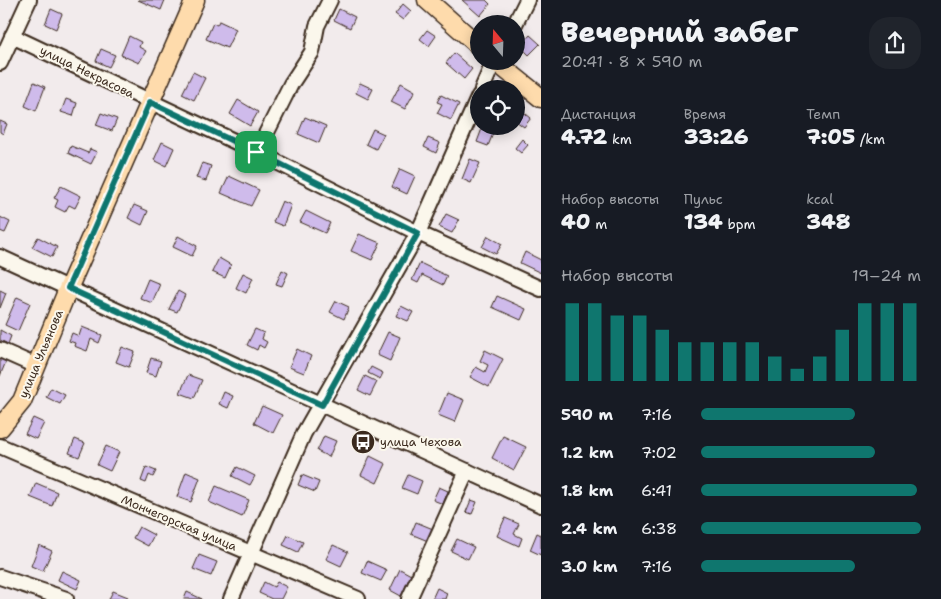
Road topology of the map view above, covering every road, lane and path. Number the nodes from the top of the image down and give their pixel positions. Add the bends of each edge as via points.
1 (28, 0) edge
2 (195, 0) edge
3 (330, 0) edge
4 (427, 0) edge
5 (527, 0) edge
6 (520, 15) edge
7 (12, 36) junction
8 (470, 38) edge
9 (0, 63) edge
10 (506, 70) edge
11 (541, 98) edge
12 (150, 102) junction
13 (470, 116) edge
14 (256, 152) junction
15 (418, 233) junction
16 (0, 257) edge
17 (68, 288) junction
18 (541, 288) edge
19 (0, 350) edge
20 (36, 366) junction
21 (322, 405) junction
22 (0, 428) edge
23 (0, 446) edge
24 (467, 471) junction
25 (541, 505) edge
26 (250, 554) junction
27 (0, 577) edge
28 (66, 599) edge
29 (231, 599) edge
30 (358, 599) edge
31 (409, 599) edge

1 - 7 street
2 - 12 main road, улица Ульянова
3 - 14 street via 317,26 312,52 291,84
4 - 8 main road
5 - 6 street
7 - 9 street
7 - 12 street, улица Некрасова
10 - 11 main road
12 - 14 street, улица Некрасова
12 - 17 main road, улица Ульянова
13 - 15 street
14 - 15 street, улица Некрасова
15 - 18 street, улица Некрасова
15 - 21 street
16 - 17 street
17 - 20 main road, улица Ульянова
17 - 21 street
19 - 20 street
20 - 22 main road, улица Ульянова via 22,401
21 - 24 street
21 - 26 street via 304,433
23 - 26 street, Мончегорская улица
24 - 25 street
24 - 31 street
26 - 29 street
26 - 30 street, Мончегорская улица
27 - 28 street

